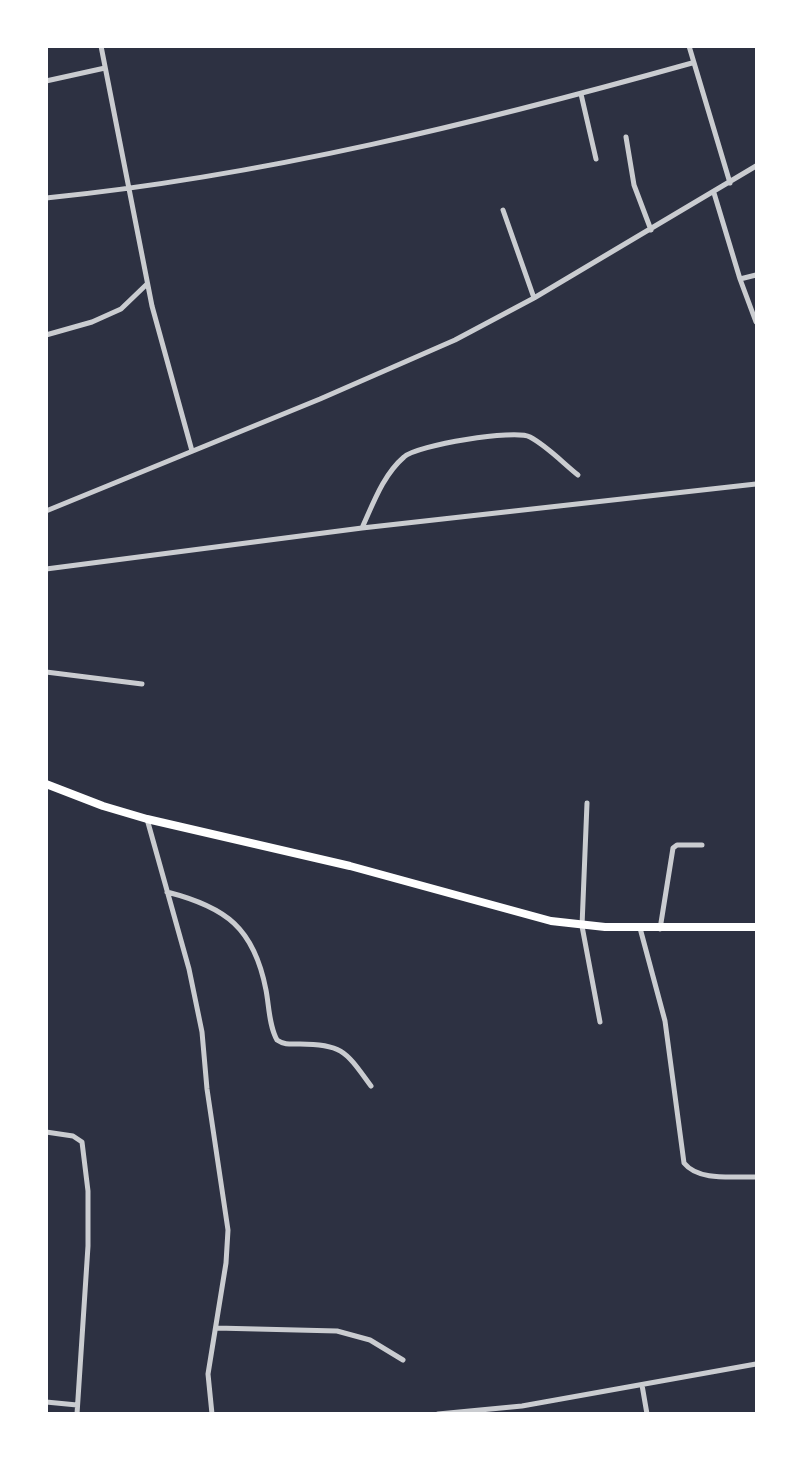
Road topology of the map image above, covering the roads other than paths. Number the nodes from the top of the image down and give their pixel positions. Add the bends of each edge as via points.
1 (101, 46) edge
2 (689, 46) edge
3 (692, 63) junction
4 (105, 68) junction
5 (46, 81) edge
6 (581, 94) junction
7 (626, 137) dead end
8 (596, 159) dead end
9 (756, 166) edge
10 (730, 183) junction
11 (127, 189) junction
12 (714, 193) junction
13 (46, 198) edge
14 (503, 210) dead end
15 (651, 230) junction
16 (756, 275) edge
17 (740, 279) junction
18 (147, 284) junction
19 (534, 298) junction
20 (756, 322) edge
21 (46, 335) edge
22 (192, 451) junction
23 (578, 475) dead end
24 (756, 484) edge
25 (46, 512) edge
26 (362, 528) junction
27 (46, 569) edge
28 (46, 672) edge
29 (142, 684) dead end
30 (46, 784) edge
31 (587, 803) dead end
32 (147, 819) junction
33 (702, 845) dead end
34 (167, 892) junction
35 (582, 926) junction
36 (756, 927) edge
37 (640, 928) junction
38 (660, 929) junction
39 (600, 1022) dead end
40 (371, 1086) dead end
41 (46, 1132) edge
42 (756, 1177) edge
43 (216, 1328) junction
44 (403, 1360) dead end
45 (756, 1364) edge
46 (642, 1385) junction
47 (46, 1402) edge
48 (77, 1405) junction
49 (511, 1411) edge
50 (77, 1413) edge
51 (212, 1413) edge
52 (438, 1413) edge
53 (646, 1413) edge

1 - 4 street
2 - 3 street
3 - 6 street
3 - 10 street
4 - 5 street
4 - 11 street
6 - 8 street
6 - 11 street via 282,162
7 - 15 street via 634,185
9 - 10 street
10 - 12 street
11 - 13 street
11 - 18 street
12 - 15 street
12 - 17 street
14 - 19 street
15 - 19 street
16 - 17 street
17 - 20 street
18 - 21 street via 121,309
18 - 22 street
19 - 22 street via 445,344
22 - 25 street
23 - 26 street via 529,436 497,436 421,449 406,455 395,466
24 - 26 street
26 - 27 street
28 - 29 street
30 - 32 main road
31 - 35 street
32 - 34 street
32 - 35 main road
33 - 38 street via 673,848
34 - 40 street via 219,912 242,930 251,943 265,986 277,1040 285,1044 333,1046 352,1059
34 - 43 street via 202,1032 228,1230
35 - 37 main road
35 - 39 street
36 - 38 main road
37 - 38 main road
37 - 42 street via 665,1020 683,1160 689,1168 708,1175
41 - 48 street via 78,1138 84,1149 88,1246
43 - 44 street via 337,1331 370,1340
43 - 51 street via 208,1374
45 - 46 street
46 - 49 street
46 - 53 street
47 - 48 street
48 - 50 street
49 - 52 street

